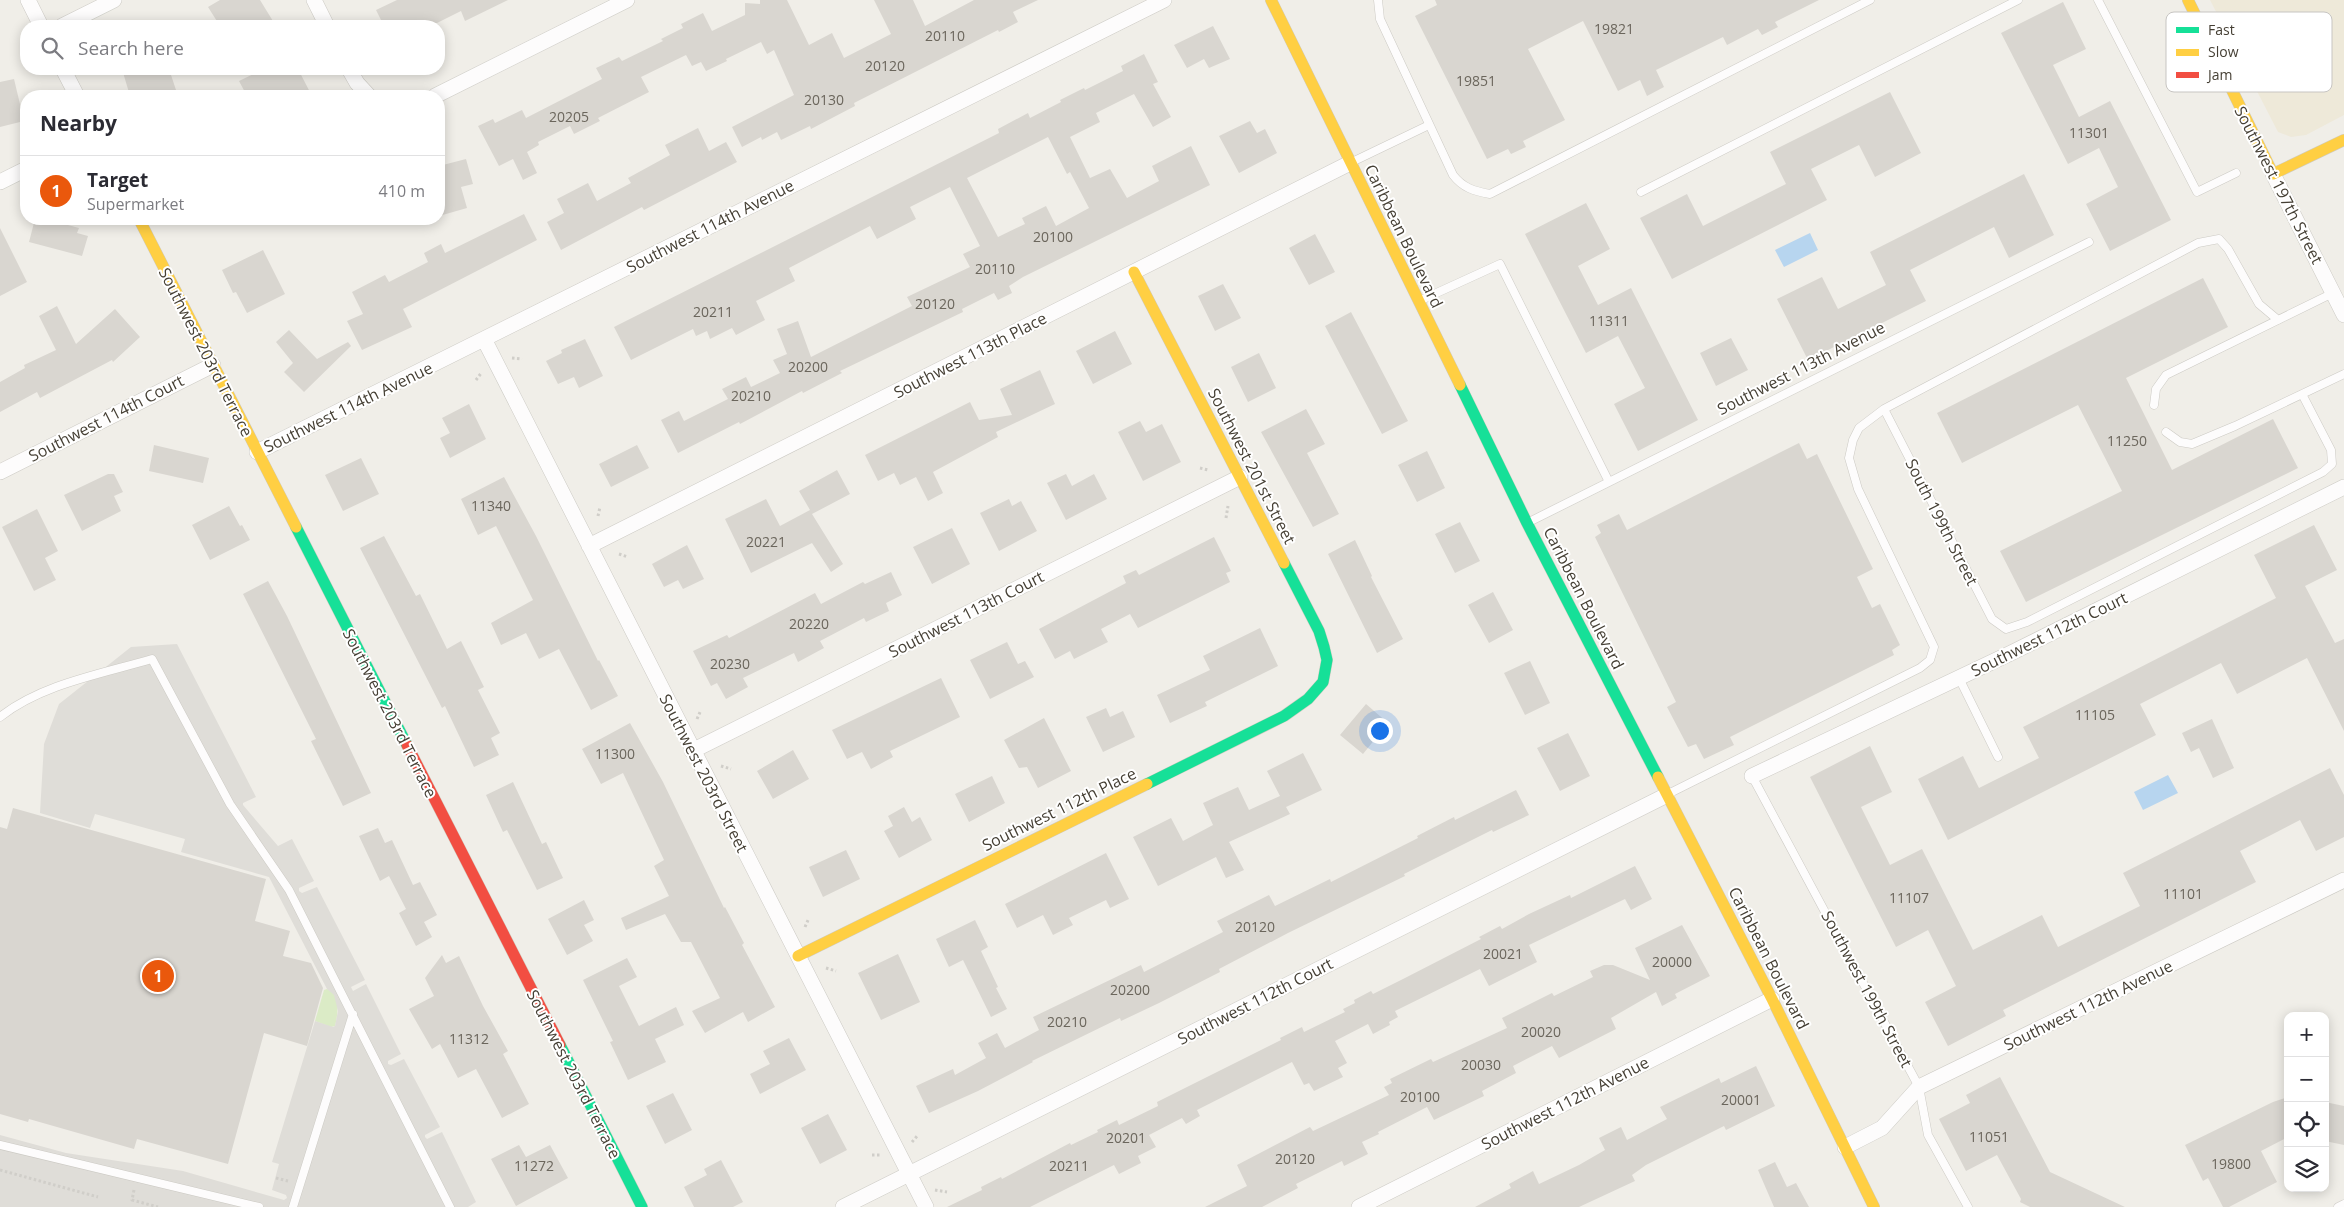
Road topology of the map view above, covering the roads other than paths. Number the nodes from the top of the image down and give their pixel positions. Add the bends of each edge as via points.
1 (28, 0) edge
2 (114, 0) edge
3 (314, 0) edge
4 (627, 0) edge
5 (1164, 0) edge
6 (1272, 0) edge
7 (1378, 0) edge
8 (1870, 0) edge
9 (2018, 0) edge
10 (2098, 0) edge
11 (2188, 0) edge
12 (2193, 12) edge
13 (38, 20) edge
14 (74, 20) edge
15 (324, 20) edge
16 (66, 75) edge
17 (352, 75) edge
18 (74, 90) edge
19 (363, 90) edge
20 (445, 91) edge
21 (2232, 92) edge
22 (1429, 125) junction
23 (2344, 140) edge
24 (1350, 163) junction
25 (20, 172) edge
26 (2236, 173) dead end
27 (2273, 174) junction
28 (0, 182) edge
29 (1641, 192) dead end
30 (142, 225) edge
31 (2089, 242) dead end
32 (1134, 272) junction
33 (2333, 293) junction
34 (1418, 302) junction
35 (2344, 315) edge
36 (2278, 320) junction
37 (484, 339) junction
38 (212, 365) junction
39 (2344, 374) edge
40 (2302, 394) junction
41 (2154, 405) dead end
42 (1884, 409) junction
43 (2166, 432) dead end
44 (257, 452) junction
45 (0, 472) edge
46 (1240, 476) junction
47 (1609, 482) junction
48 (2344, 487) edge
49 (1527, 523) junction
50 (589, 546) junction
51 (1959, 678) junction
52 (1326, 679) joint
53 (0, 717) edge
54 (692, 751) junction
55 (1998, 757) dead end
56 (1752, 776) joint
57 (1667, 795) junction
58 (2344, 880) edge
59 (798, 956) junction
60 (1772, 1000) junction
61 (353, 1014) junction
62 (1919, 1087) junction
63 (0, 1145) edge
64 (1845, 1147) junction
65 (910, 1174) junction
66 (2344, 1204) edge
67 (259, 1207) edge
68 (293, 1207) edge
69 (450, 1207) edge
70 (642, 1207) edge
71 (843, 1207) edge
72 (926, 1207) edge
73 (1359, 1207) edge
74 (1874, 1207) edge
75 (1968, 1207) edge
76 (2338, 1207) edge

1 - 13 street
2 - 14 street
3 - 15 street
4 - 20 street
5 - 37 street, Southwest 114th Avenue
6 - 24 street, Caribbean Boulevard
7 - 22 lane via 1380,19
8 - 22 lane via 1490,194 1475,192 1460,184
9 - 29 lane
10 - 26 lane via 2197,192
11 - 12 street, Southwest 197th Street
16 - 18 street
17 - 19 street
21 - 27 street, Southwest 197th Street
22 - 24 lane
23 - 27 street
24 - 32 street, Southwest 113th Place
24 - 34 street, Caribbean Boulevard
25 - 28 street
27 - 33 street, Southwest 197th Street
30 - 38 street, Southwest 203rd Terrace
31 - 47 lane, Southwest 113th Avenue
32 - 46 street, Southwest 201st Street
32 - 50 street, Southwest 113th Place
33 - 35 street, Southwest 197th Street
33 - 36 lane
34 - 47 lane via 1500,264
34 - 49 street, Caribbean Boulevard
36 - 41 lane via 2166,375 2156,389
36 - 42 lane via 2259,304 2228,248 2218,239 2198,243
37 - 44 street, Southwest 114th Avenue
37 - 50 street, Southwest 203rd Street
38 - 44 street, Southwest 203rd Terrace
38 - 45 street, Southwest 114th Court
39 - 40 lane
40 - 42 lane, South 199th Street via 2331,450 2332,464 2322,472 2027,622 2006,629 1992,619
40 - 43 lane via 2192,444 2180,442
42 - 57 lane via 1859,428 1849,458 1858,489 1934,647 1930,660 1920,668
44 - 70 street, Southwest 203rd Terrace
46 - 52 street, Southwest 201st Street via 1319,631 1327,656
46 - 54 street, Southwest 113th Court
47 - 49 lane, Southwest 113th Avenue
48 - 51 street, Southwest 112th Court
49 - 57 street, Caribbean Boulevard
50 - 54 street, Southwest 203rd Street
51 - 55 lane
51 - 56 street, Southwest 112th Court
52 - 59 street, Southwest 112th Place via 1310,699 1284,716
53 - 61 lane via 17,703 65,684 152,659 230,804 289,890
54 - 59 street, Southwest 203rd Street
56 - 62 lane, Southwest 199th Street
57 - 60 street, Caribbean Boulevard
57 - 65 street, Southwest 112th Court
58 - 62 street, Southwest 112th Avenue
59 - 65 street, Southwest 203rd Street
60 - 64 street, Caribbean Boulevard
60 - 73 street, Southwest 112th Avenue
61 - 68 lane
61 - 69 lane
62 - 64 street, Southwest 112th Avenue via 1882,1128
62 - 75 lane, Southwest 199th Street via 1928,1135
63 - 67 lane
64 - 74 street, Caribbean Boulevard
65 - 71 street, Southwest 112th Court
65 - 72 street, Southwest 203rd Street
66 - 76 lane

